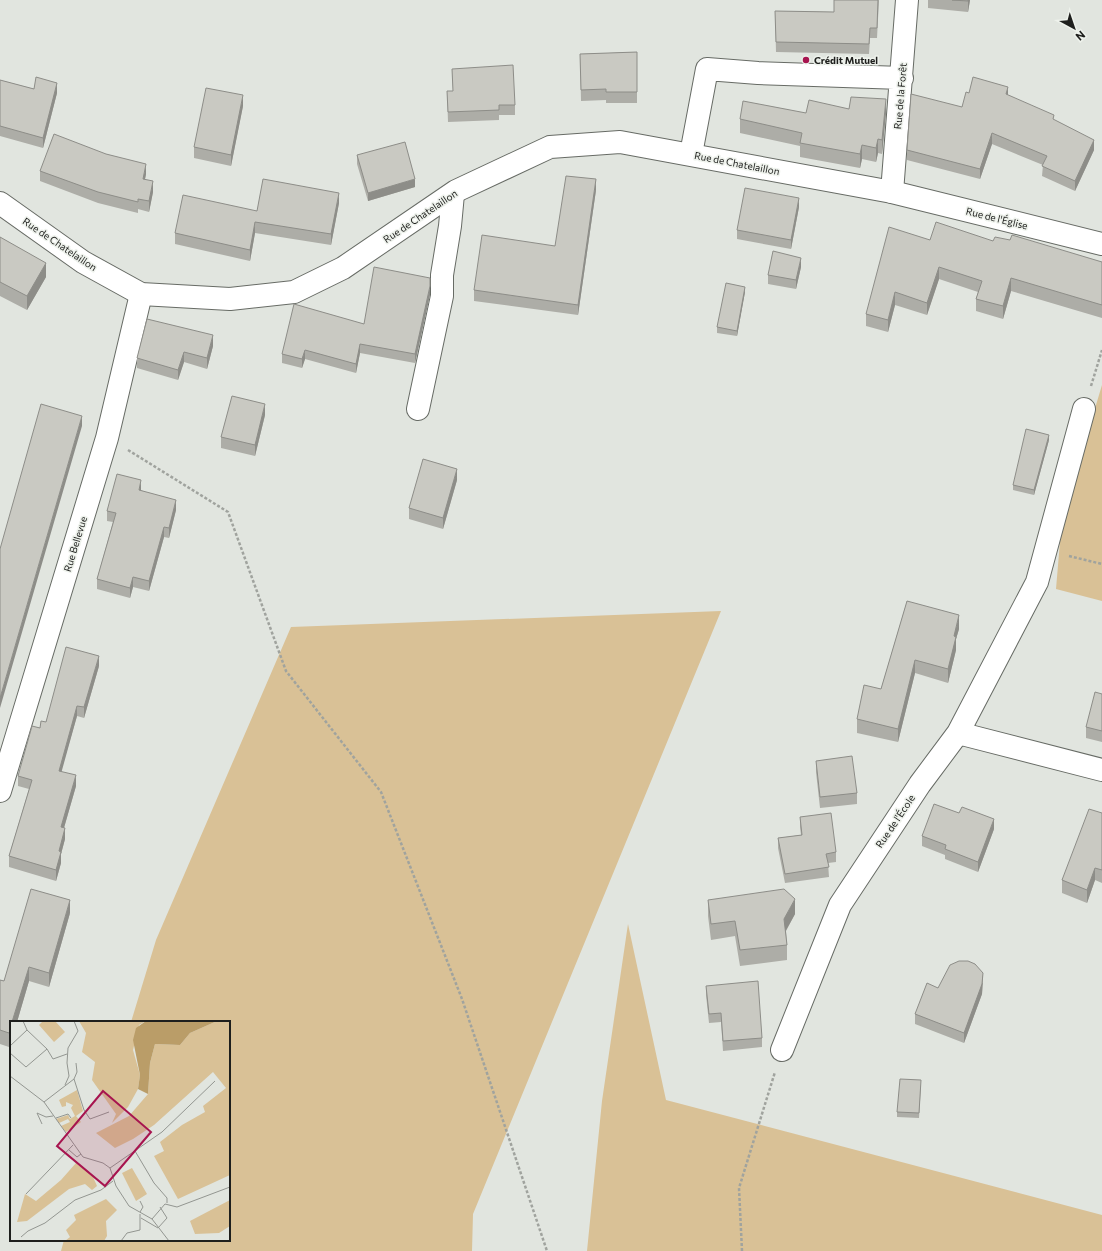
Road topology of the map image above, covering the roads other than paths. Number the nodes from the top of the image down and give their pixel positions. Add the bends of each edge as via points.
1 (907, 0) edge
2 (902, 78) junction
3 (691, 154) junction
4 (892, 192) junction
5 (453, 194) junction
6 (0, 202) edge
7 (1102, 244) edge
8 (141, 294) junction
9 (418, 408) dead end
10 (1084, 409) road end
11 (958, 733) junction
12 (1102, 770) edge
13 (0, 791) edge
14 (782, 1050) road end

1 - 2 street, Rue de la Forêt
2 - 3 street via 707,69
2 - 4 street, Rue de la Forêt
3 - 4 street, Rue de Chatelaillon
3 - 5 street, Rue de Chatelaillon via 620,142 550,148
4 - 7 street, Rue de l'Église
5 - 8 street, Rue de Chatelaillon via 343,268 294,292 230,299
5 - 9 street via 442,276 442,296
6 - 8 street, Rue de Chatelaillon via 83,262
8 - 13 street, Rue Bellevue via 107,438
10 - 11 street, Rue de l'École via 1037,582
11 - 12 street
11 - 14 street, Rue de l'École via 920,784 840,905

